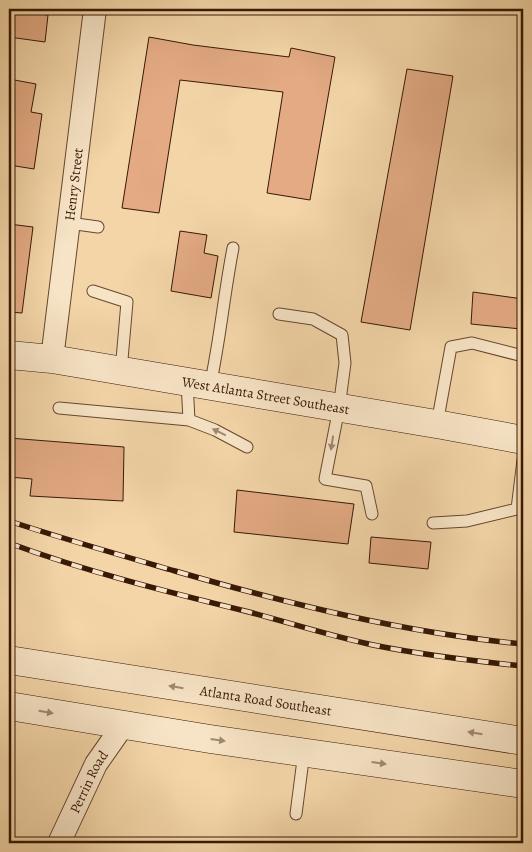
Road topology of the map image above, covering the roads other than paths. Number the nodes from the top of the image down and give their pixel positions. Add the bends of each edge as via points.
1 (95, 9) edge
2 (69, 223) junction
3 (98, 227) dead end
4 (232, 248) dead end
5 (93, 292) dead end
6 (279, 314) dead end
7 (9, 355) edge
8 (523, 356) edge
9 (52, 360) junction
10 (121, 371) junction
11 (198, 384) junction
12 (60, 408) dead end
13 (339, 408) junction
14 (189, 420) junction
15 (436, 424) junction
16 (523, 440) edge
17 (247, 447) dead end
18 (523, 460) edge
19 (372, 514) dead end
20 (433, 522) dead end
21 (9, 660) edge
22 (9, 706) edge
23 (124, 724) junction
24 (523, 741) edge
25 (304, 752) junction
26 (523, 784) edge
27 (296, 814) dead end
28 (58, 843) edge

1 - 2 street, Henry Street
2 - 3 lane
2 - 9 street, Henry Street
4 - 11 lane via 217,352
5 - 10 lane via 128,302
6 - 13 lane via 313,320 342,335 345,363
7 - 9 main road, West Atlanta Street Southeast
8 - 15 lane via 472,343 451,347
9 - 10 main road, West Atlanta Street Southeast
10 - 11 main road, West Atlanta Street Southeast
11 - 13 main road, West Atlanta Street Southeast
11 - 14 lane
12 - 14 lane
13 - 15 main road, West Atlanta Street Southeast
13 -> 19 lane via 326,479 366,486
17 -> 14 lane
15 - 16 main road, West Atlanta Street Southeast
18 - 20 lane via 517,509 467,521
24 -> 21 main road, Atlanta Road Southeast
22 -> 23 main road
23 -> 25 main road
23 - 28 street, Perrin Road via 96,764
25 -> 26 main road
25 - 27 lane

